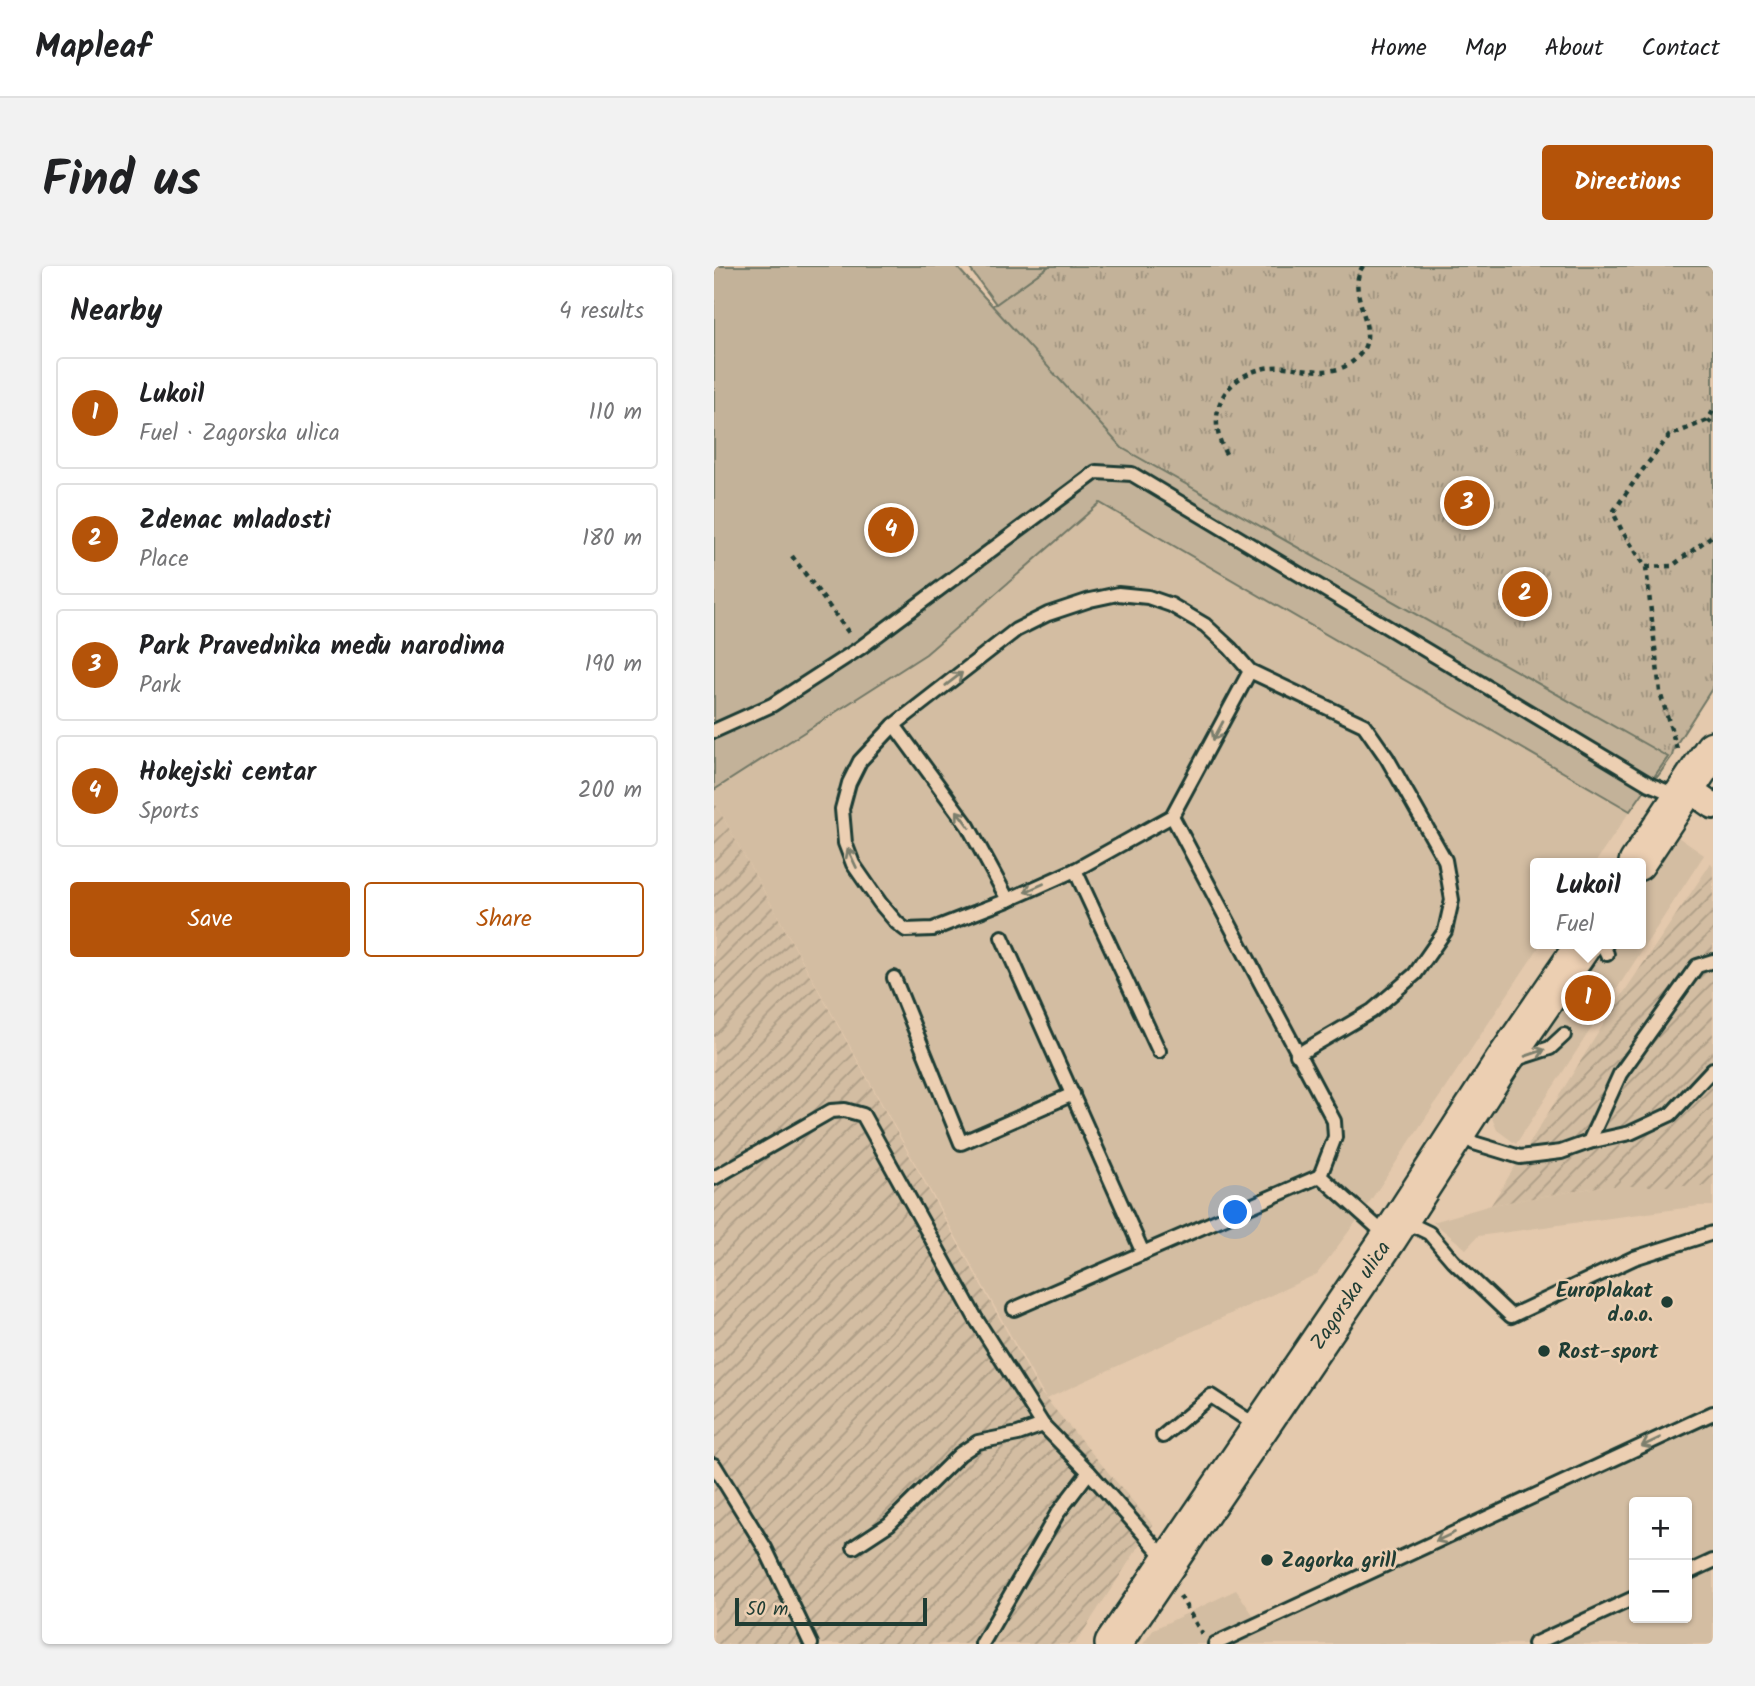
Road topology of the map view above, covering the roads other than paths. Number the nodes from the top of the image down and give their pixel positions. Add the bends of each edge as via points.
1 (1250, 671) junction
2 (894, 725) junction
3 (714, 731) edge
4 (1713, 749) edge
5 (1694, 797) edge
6 (1172, 816) junction
7 (1641, 858) edge
8 (1075, 870) junction
9 (1008, 900) junction
10 (1002, 937) dead end
11 (1596, 949) edge
12 (1713, 961) edge
13 (894, 978) dead end
14 (1564, 1035) dead end
15 (1159, 1051) dead end
16 (1297, 1055) junction
17 (1502, 1063) junction
18 (1713, 1069) edge
19 (1073, 1094) junction
20 (1458, 1130) junction
21 (1589, 1142) junction
22 (1320, 1176) junction
23 (714, 1178) edge
24 (1395, 1229) junction
25 (1713, 1233) edge
26 (1143, 1253) junction
27 (1014, 1309) dead end
28 (1713, 1413) edge
29 (1043, 1425) junction
30 (1260, 1428) junction
31 (1163, 1436) dead end
32 (714, 1465) edge
33 (1089, 1472) junction
34 (854, 1547) dead end
35 (1713, 1561) edge
36 (1692, 1571) edge
37 (1172, 1575) junction
38 (1629, 1600) edge
39 (811, 1644) edge
40 (982, 1644) edge
41 (1113, 1644) edge
42 (1215, 1644) edge
43 (1534, 1644) edge

2 -> 1 lane via 1016,630 1048,614 1118,594 1148,597 1194,618
1 -> 6 lane
1 - 16 lane via 1364,725 1445,860 1450,882 1452,900 1445,931 1415,974 1372,1012
9 -> 2 lane via 968,826
9 -> 2 lane via 933,929 906,930 880,904 853,864 845,843 842,809 849,783 860,761
3 - 5 lane via 772,705 860,648 1096,472 1132,474 1649,783
4 - 5 street
5 - 7 street
6 - 8 lane
6 - 16 lane
8 -> 9 lane
8 - 15 lane
10 - 19 lane
11 - 17 street, Zagorska ulica
12 - 21 lane via 1697,966 1620,1074
13 - 19 lane via 961,1143
17 -> 14 lane via 1550,1048
16 - 22 lane via 1334,1121 1335,1137
17 - 20 street, Zagorska ulica
18 - 21 lane via 1671,1114 1630,1133
19 - 26 lane
20 - 21 lane via 1474,1143 1520,1157 1561,1152
20 - 24 street, Zagorska ulica
22 - 24 lane
22 - 26 lane
23 - 29 lane via 831,1111 863,1115 976,1319
24 - 25 lane via 1429,1233 1511,1316 1634,1258
24 - 30 street, Zagorska ulica
26 - 27 lane
28 -> 42 lane
29 - 33 lane
29 - 34 lane via 978,1442 889,1524
30 - 31 lane via 1211,1396
30 - 37 street, Zagorska ulica
32 - 39 lane via 765,1548
33 - 37 lane
33 - 40 lane via 1058,1514
35 - 36 lane
37 - 41 street, Zagorska ulica
38 - 43 lane

